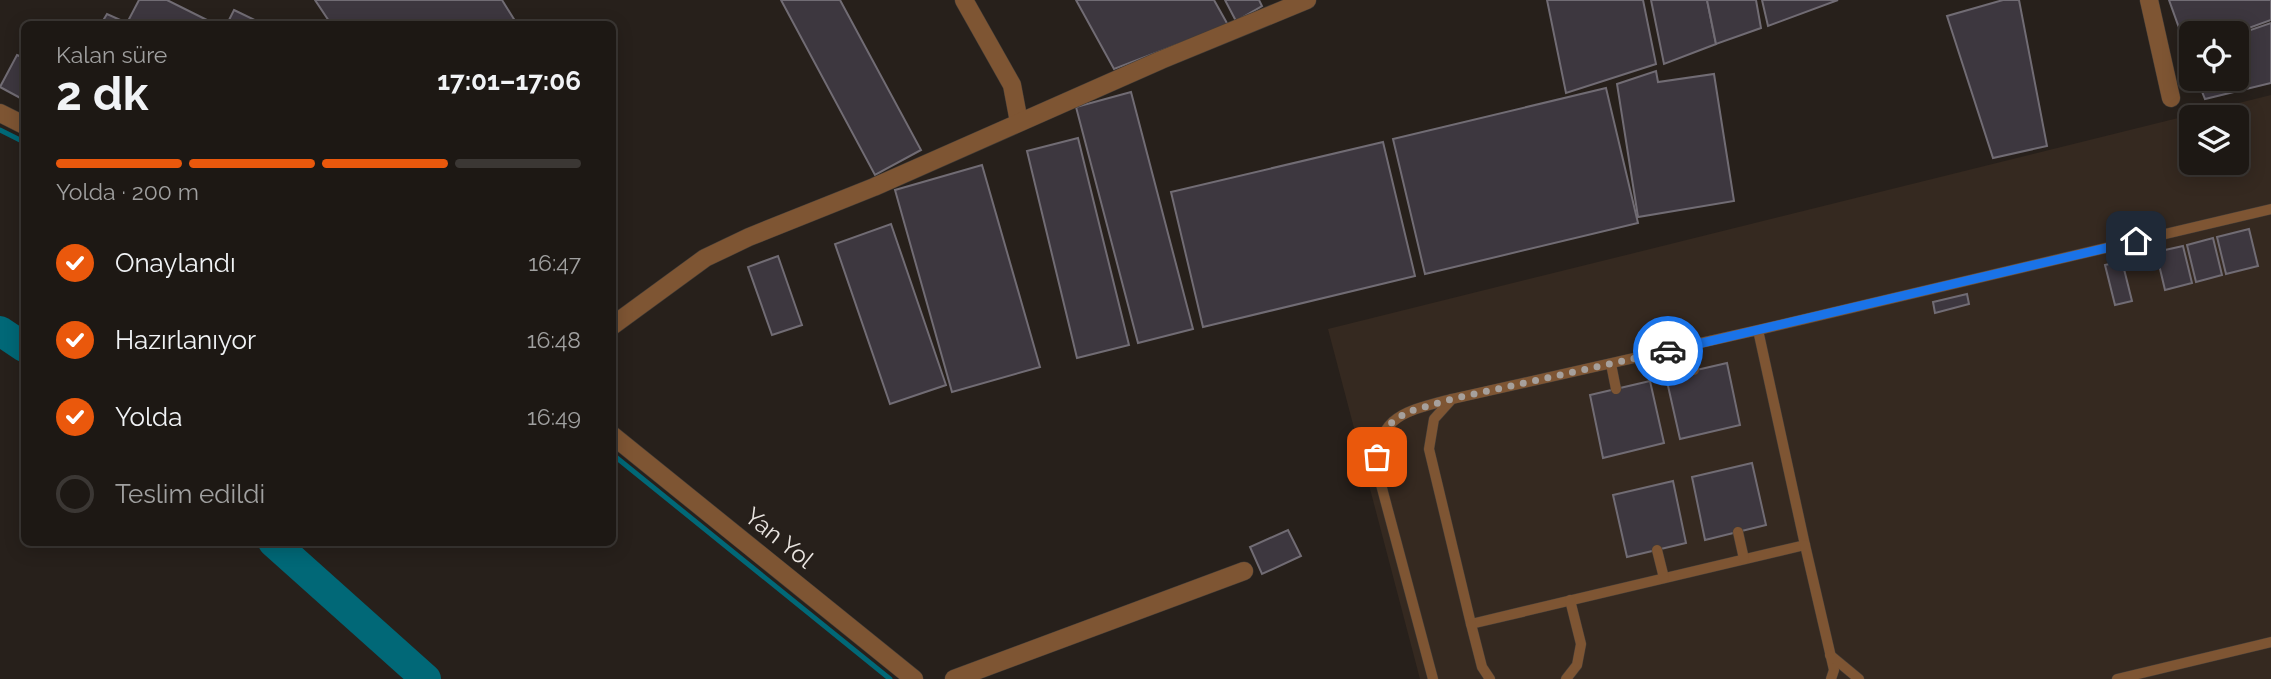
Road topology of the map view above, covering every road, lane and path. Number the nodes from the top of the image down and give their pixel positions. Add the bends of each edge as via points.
1 (964, 0) edge
2 (1307, 0) edge
3 (2149, 0) edge
4 (2171, 98) dead end
5 (0, 113) edge
6 (1019, 122) junction
7 (21, 124) edge
8 (2271, 209) edge
9 (616, 323) edge
10 (1758, 330) junction
11 (1688, 346) junction
12 (1611, 364) junction
13 (1694, 370) dead end
14 (1616, 389) dead end
15 (1452, 399) junction
16 (616, 438) edge
17 (1738, 532) dead end
18 (1805, 545) junction
19 (1657, 550) dead end
20 (1744, 559) junction
21 (1244, 571) dead end
22 (1664, 578) junction
23 (1570, 600) junction
24 (1471, 624) junction
25 (2271, 642) edge
26 (1830, 654) junction
27 (1482, 667) junction
28 (914, 679) edge
29 (954, 679) edge
30 (1433, 679) edge
31 (1484, 679) edge
32 (1490, 679) edge
33 (1566, 679) edge
34 (1830, 679) edge
35 (1859, 679) edge
36 (2117, 679) edge

1 - 6 street via 1012,85
2 - 6 street
3 - 4 street
5 - 7 street
6 - 9 street via 727,247
8 - 10 lane
10 - 11 lane
10 - 18 lane
11 - 12 lane
11 - 13 lane
12 - 14 lane
12 - 15 lane
15 - 24 lane via 1434,419 1429,449
15 - 30 lane via 1397,418 1383,435 1377,457
16 - 28 street, Yan Yol
17 - 20 lane
18 - 20 lane
18 - 26 lane
19 - 22 lane
20 - 22 lane
21 - 29 street
22 - 23 lane
23 - 24 lane
23 - 33 lane via 1581,644 1577,665
24 - 27 lane
25 - 36 lane
26 - 34 lane via 1834,670
26 - 35 lane
27 - 31 lane
27 - 32 lane

